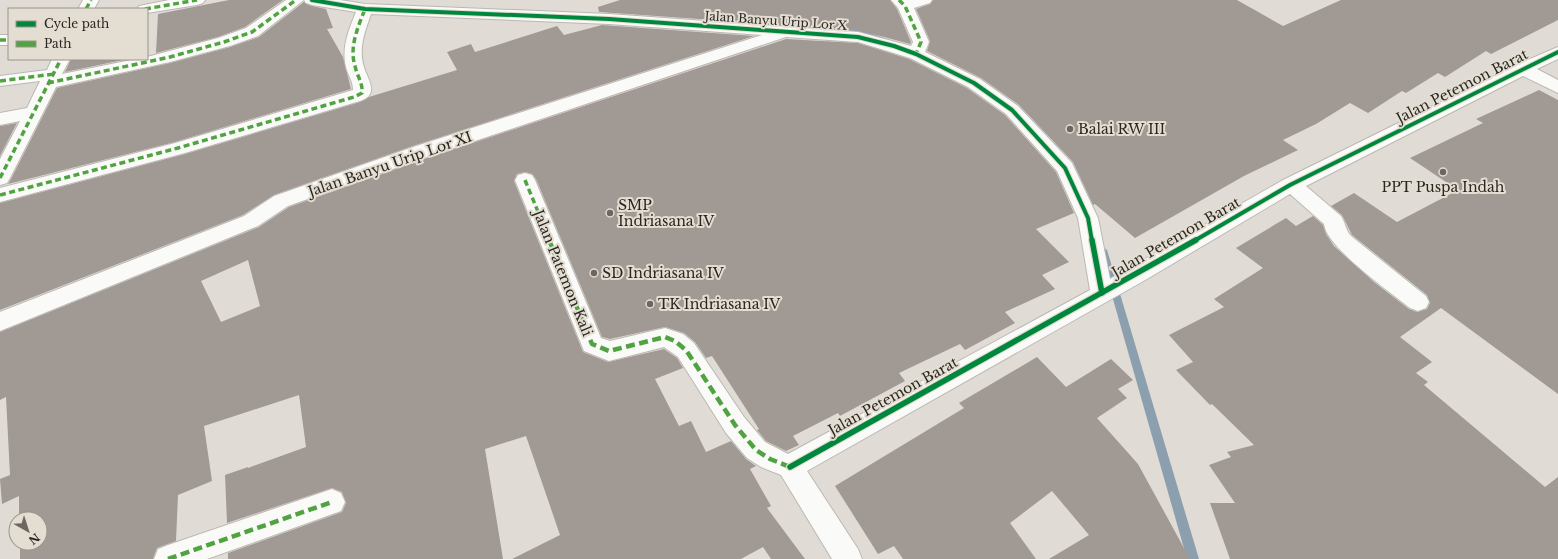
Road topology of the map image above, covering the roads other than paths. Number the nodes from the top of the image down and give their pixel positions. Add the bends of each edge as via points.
1 (196, 0) edge
2 (296, 0) edge
3 (312, 0) edge
4 (924, 0) edge
5 (902, 3) edge
6 (148, 8) edge
7 (365, 9) junction
8 (790, 32) junction
9 (918, 50) junction
10 (1558, 52) edge
11 (147, 60) edge
12 (148, 60) edge
13 (1522, 69) junction
14 (54, 72) edge
15 (0, 81) edge
16 (1558, 87) edge
17 (34, 112) junction
18 (0, 119) edge
19 (0, 178) edge
20 (525, 180) dead end
21 (1290, 186) junction
22 (0, 195) edge
23 (1105, 292) junction
24 (1418, 302) dead end
25 (0, 322) edge
26 (790, 467) junction
27 (332, 502) dead end
28 (168, 559) edge
29 (848, 559) edge

1 - 6 street
2 - 12 street via 252,32 170,57
3 - 7 street, Jalan Banyu Urip Lor X
4 - 5 street
5 - 9 street
7 - 8 street, Jalan Banyu Urip Lor X via 609,19
7 - 22 street via 353,42 355,66 363,86 362,93 108,168
8 - 9 street, Jalan Banyu Urip Lor X via 858,37
8 - 25 street, Jalan Banyu Urip Lor XI via 427,150 281,201 251,221
9 - 23 street, Jalan Banyu Urip Lor X via 974,83 1012,110 1065,168 1088,218
10 - 13 street, Jalan Petemon Barat
11 - 14 street
13 - 16 street
13 - 21 street, Jalan Petemon Barat
14 - 15 street
14 - 17 street
17 - 18 street
17 - 19 street
20 - 26 street, Jalan Patemon Kali via 592,344 609,351 665,337 675,341 686,350 735,425 756,450
21 - 23 street, Jalan Petemon Barat
21 - 24 street via 1304,194 1334,222 1335,231 1344,242
23 - 26 street, Jalan Petemon Barat
26 - 29 street
27 - 28 street

